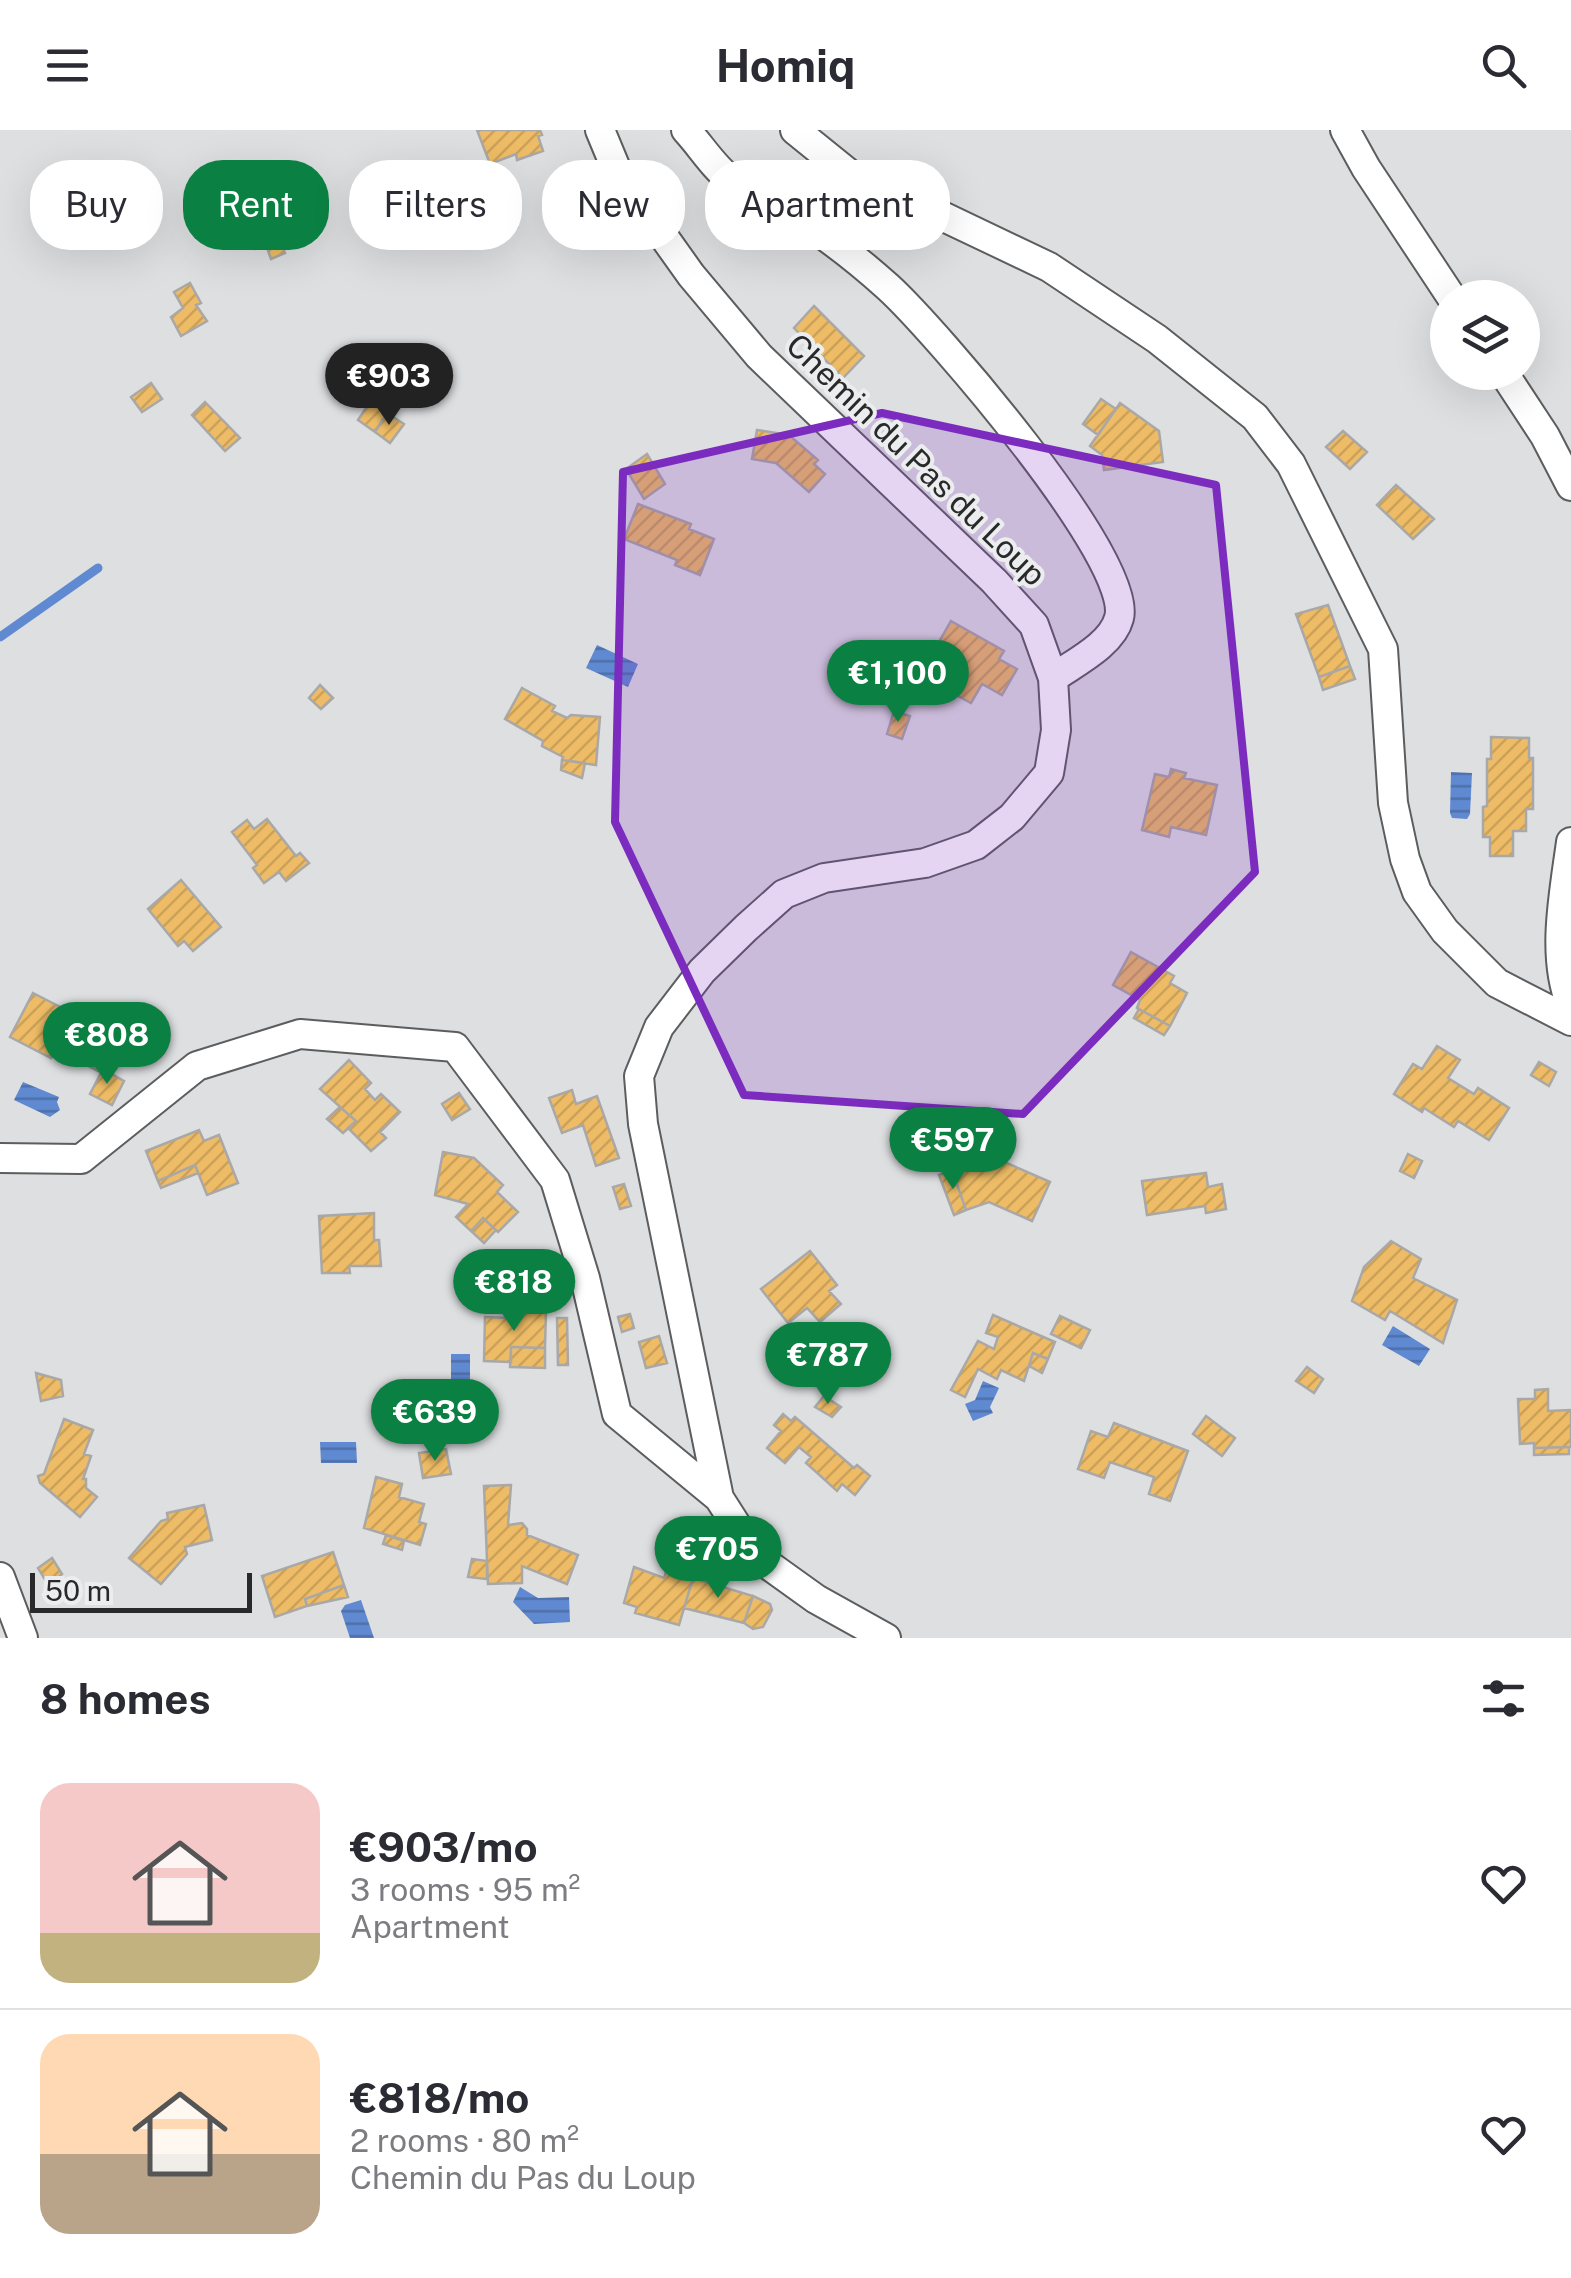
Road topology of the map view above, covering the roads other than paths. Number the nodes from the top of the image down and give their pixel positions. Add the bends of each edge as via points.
1 (600, 130) edge
2 (686, 130) edge
3 (795, 130) edge
4 (1345, 130) edge
5 (1440, 280) edge
6 (1514, 390) edge
7 (1571, 486) edge
8 (1053, 678) junction
9 (1571, 842) edge
10 (1571, 1005) edge
11 (1571, 1021) edge
12 (0, 1158) edge
13 (718, 1498) junction
14 (0, 1577) edge
15 (22, 1638) edge
16 (886, 1638) edge

1 - 8 street, Chemin du Pas du Loup via 617,170 691,275 759,356 994,581 1034,626
2 - 8 street via 730,180 793,215 890,288 1067,499 1121,613 1095,649
3 - 11 street via 858,181 1049,268 1157,339 1255,417 1291,464 1384,649 1393,802 1417,892 1446,932 1498,982
4 - 5 street
6 - 7 street
8 - 13 street, Chemin du Pas du Loup via 1056,730 1049,773 1012,816 976,846 925,863 824,878 784,894 702,971 659,1027 639,1076 643,1124
9 - 10 street via 1560,957
12 - 13 street via 81,1159 197,1066 300,1034 455,1047 555,1180 616,1414
13 - 16 street, Chemin du Pas du Loup via 756,1556
14 - 15 street

